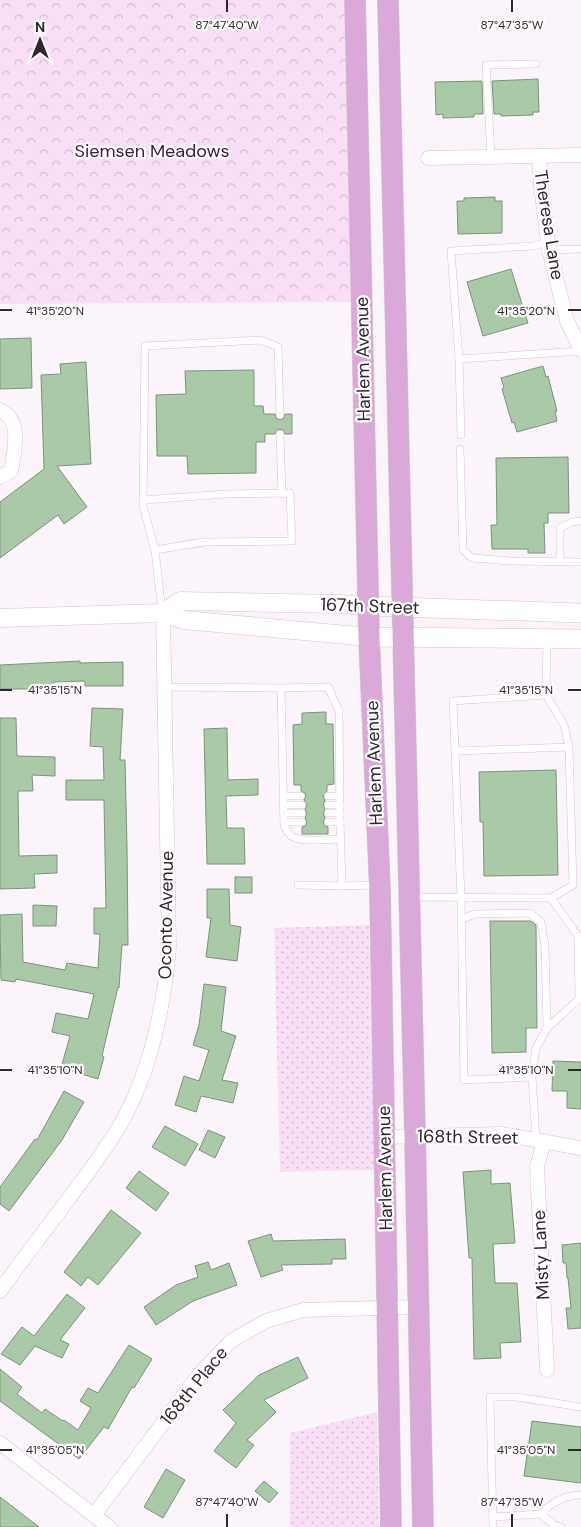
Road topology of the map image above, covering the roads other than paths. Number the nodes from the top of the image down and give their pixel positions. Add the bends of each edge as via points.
1 (355, 0) edge
2 (388, 0) edge
3 (536, 64) dead end
4 (581, 155) edge
5 (539, 156) junction
6 (491, 157) junction
7 (428, 158) dead end
8 (549, 246) junction
9 (581, 249) edge
10 (581, 350) edge
11 (458, 359) junction
12 (0, 410) edge
13 (280, 415) dead end
14 (280, 434) dead end
15 (461, 435) dead end
16 (460, 449) dead end
17 (0, 477) edge
18 (282, 493) junction
19 (143, 500) junction
20 (581, 521) edge
21 (155, 550) junction
22 (560, 562) junction
23 (581, 562) edge
24 (368, 606) junction
25 (402, 607) junction
26 (162, 613) junction
27 (581, 613) edge
28 (0, 618) edge
29 (369, 637) junction
30 (403, 638) junction
31 (547, 639) junction
32 (581, 639) edge
33 (164, 687) junction
34 (281, 688) junction
35 (546, 696) junction
36 (569, 747) junction
37 (455, 751) junction
38 (284, 796) junction
39 (301, 796) dead end
40 (328, 796) dead end
41 (340, 796) junction
42 (284, 809) junction
43 (302, 809) dead end
44 (328, 809) dead end
45 (340, 809) junction
46 (284, 822) junction
47 (302, 822) dead end
48 (328, 822) dead end
49 (340, 822) junction
50 (341, 839) junction
51 (298, 885) dead end
52 (380, 885) junction
53 (342, 886) junction
54 (410, 897) junction
55 (461, 898) junction
56 (551, 898) junction
57 (462, 919) junction
58 (547, 1028) junction
59 (532, 1078) junction
60 (415, 1135) junction
61 (385, 1136) junction
62 (540, 1140) junction
63 (581, 1148) edge
64 (0, 1291) edge
65 (387, 1307) junction
66 (419, 1307) junction
67 (547, 1370) dead end
68 (581, 1407) edge
69 (0, 1443) edge
70 (581, 1495) edge
71 (541, 1514) junction
72 (94, 1515) junction
73 (493, 1517) junction
74 (109, 1527) edge
75 (391, 1527) edge
76 (423, 1527) edge
77 (493, 1527) edge
78 (561, 1527) edge

1 - 24 main road, Harlem Avenue
2 - 25 main road, Harlem Avenue
3 - 6 lane via 486,65
4 - 5 street
5 - 6 street
5 - 8 street, Theresa Lane
6 - 7 street
8 - 9 lane
8 - 10 street, Theresa Lane via 567,321
8 - 11 lane via 451,251
10 - 11 lane
11 - 15 lane
12 - 17 street via 14,424 16,444 11,471
13 - 19 lane via 278,347 260,340 145,346
14 - 18 lane
16 - 22 lane via 463,550 472,558
18 - 19 lane
18 - 21 lane via 290,493 292,541 204,542
19 - 21 lane
20 - 22 lane via 560,528
21 - 26 lane
22 - 23 lane
24 - 25 main road, 167th Street
24 - 26 street, 167th Street via 180,601
24 - 29 main road, Harlem Avenue
25 - 27 main road, 167th Street
25 - 30 main road, Harlem Avenue
26 - 28 street, 167th Street
26 - 29 street, 167th Street via 184,620
26 - 33 street, Oconto Avenue
29 - 30 main road, 167th Street
29 - 52 main road, Harlem Avenue
30 - 31 main road, 167th Street
30 - 54 main road, Harlem Avenue
31 - 32 main road, 167th Street
31 - 35 lane
33 - 34 lane
33 - 64 street, Oconto Avenue via 169,947 154,1042 124,1119 98,1160
34 - 38 lane
34 - 41 lane via 328,687 340,711
35 - 36 lane via 564,725
35 - 37 lane via 453,701
36 - 37 lane
36 - 56 lane via 573,885
37 - 55 lane
38 - 39 lane
38 - 42 lane
40 - 41 lane
41 - 45 lane
42 - 43 lane
42 - 46 lane
44 - 45 lane
45 - 49 lane
46 - 47 lane
46 - 50 lane via 288,833 304,840
48 - 49 lane
49 - 50 lane
50 - 53 lane
51 - 53 lane
52 - 53 lane
52 - 61 main road, Harlem Avenue
54 - 55 lane
54 - 60 main road, Harlem Avenue
55 - 56 lane
55 - 57 lane
56 - 58 lane via 578,936 579,999
57 - 58 lane via 475,914 530,913 542,922
57 - 59 lane via 464,1080
58 - 59 lane via 536,1048
59 - 62 lane
60 - 61 street, 168th Street
60 - 62 street, 168th Street via 501,1134
60 - 66 main road, Harlem Avenue
61 - 65 main road, Harlem Avenue
62 - 63 street, 168th Street
62 - 67 street, Misty Lane via 537,1167
65 - 66 street, 168th Place
65 - 72 street, 168th Place via 302,1310 266,1320 231,1340 199,1375
65 - 75 main road, Harlem Avenue
66 - 76 main road, Harlem Avenue
68 - 73 lane via 518,1397 490,1397
69 - 72 street
70 - 71 lane via 561,1498
71 - 73 lane
71 - 78 lane
72 - 74 street
73 - 77 lane

